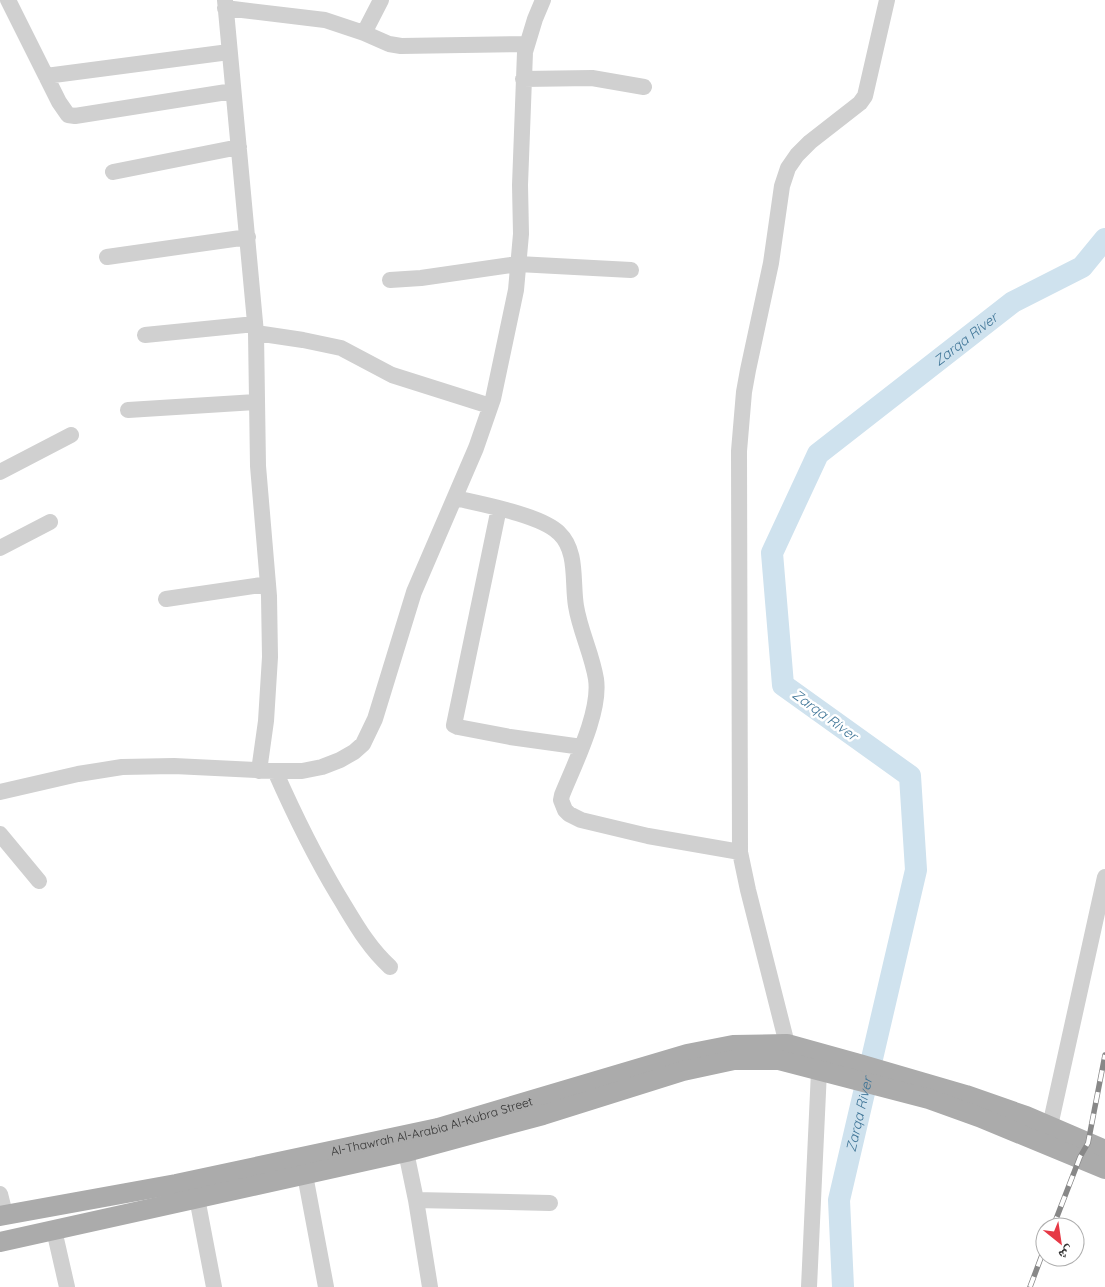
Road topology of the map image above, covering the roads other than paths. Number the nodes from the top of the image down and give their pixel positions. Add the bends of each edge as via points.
1 (8, 0) edge
2 (381, 0) edge
3 (543, 0) edge
4 (887, 0) edge
5 (225, 4) edge
6 (364, 33) junction
7 (526, 44) junction
8 (229, 52) junction
9 (46, 76) junction
10 (523, 79) junction
11 (644, 87) dead end
12 (233, 91) junction
13 (238, 147) junction
14 (113, 172) dead end
15 (248, 237) junction
16 (107, 257) dead end
17 (518, 264) junction
18 (631, 270) dead end
19 (390, 280) dead end
20 (255, 329) junction
21 (145, 334) dead end
22 (256, 402) junction
23 (490, 406) junction
24 (128, 410) dead end
25 (71, 435) dead end
26 (0, 472) edge
27 (455, 498) junction
28 (499, 508) junction
29 (50, 522) dead end
30 (0, 548) edge
31 (268, 584) junction
32 (166, 598) dead end
33 (582, 747) junction
34 (267, 771) junction
35 (0, 792) edge
36 (0, 834) edge
37 (740, 852) junction
38 (1105, 878) edge
39 (39, 881) dead end
40 (390, 967) dead end
41 (787, 1044) junction
42 (819, 1071) junction
43 (857, 1071) junction
44 (898, 1083) junction
45 (1050, 1126) junction
46 (1105, 1150) edge
47 (406, 1152) junction
48 (1105, 1169) edge
49 (305, 1175) junction
50 (0, 1194) edge
51 (197, 1198) junction
52 (416, 1200) junction
53 (550, 1203) dead end
54 (2, 1215) edge
55 (54, 1230) junction
56 (0, 1242) edge
57 (67, 1287) edge
58 (214, 1287) edge
59 (326, 1287) edge
60 (430, 1287) edge
61 (809, 1287) edge

1 - 9 street
2 - 6 street
3 - 7 street
4 - 37 street via 865,96 810,142 788,168 744,392 739,451
5 - 6 street via 325,20
5 - 8 street
6 - 7 street via 400,46
7 - 10 street
8 - 9 street
8 - 12 street
9 - 12 street via 63,110 75,116
10 - 11 street via 592,78
10 - 17 street
12 - 13 street
13 - 14 street
13 - 15 street
15 - 16 street
15 - 20 street
17 - 18 street
17 - 19 street
17 - 23 street via 507,336
20 - 21 street
20 - 22 street
20 - 23 street via 341,348 392,375
22 - 24 street
22 - 31 street
23 - 27 street
25 - 26 street
27 - 28 street
27 - 34 street via 414,592 375,719 363,744 354,752 322,767 302,771
28 - 33 street via 547,524 567,545 572,561 579,623 597,680 592,715
28 - 33 street via 454,725
29 - 30 street
31 - 32 street
31 - 34 street
33 - 37 street via 562,795 563,806 569,814 581,820 648,836
34 - 35 street via 144,766 101,770
34 - 40 street via 363,937
36 - 39 street
37 - 41 street
38 - 45 street
41 - 43 main road, Al-Thawrah Al-Arabia Al-Kubra Street
41 - 54 main road, Al-Thawrah Al-Arabia Al-Kubra Street via 711,1048 438,1128 176,1184
42 - 43 main road, Al-Thawrah Al-Arabia Al-Kubra Street
42 - 47 main road, Al-Thawrah Al-Arabia Al-Kubra Street via 779,1060 734,1060 710,1064
42 - 61 street
43 - 44 main road
44 - 45 main road via 966,1094
44 - 48 main road via 929,1099
45 - 46 main road
47 - 49 main road, Al-Thawrah Al-Arabia Al-Kubra Street
47 - 52 street
49 - 51 main road, Al-Thawrah Al-Arabia Al-Kubra Street
49 - 59 street
50 - 54 street
51 - 55 main road, Al-Thawrah Al-Arabia Al-Kubra Street
51 - 58 street
52 - 53 street
52 - 60 street
55 - 56 main road, Al-Thawrah Al-Arabia Al-Kubra Street
55 - 57 street

